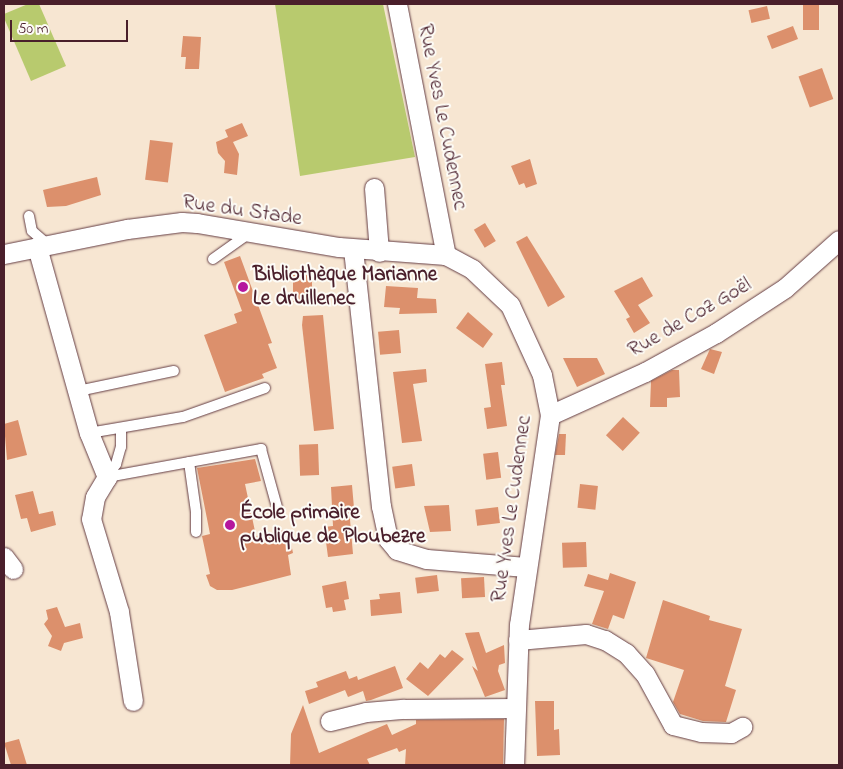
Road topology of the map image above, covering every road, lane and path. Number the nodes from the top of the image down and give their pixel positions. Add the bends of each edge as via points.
1 (398, 4) edge
2 (374, 188) dead end
3 (29, 216) dead end
4 (251, 232) junction
5 (839, 240) edge
6 (42, 246) junction
7 (353, 249) junction
8 (379, 252) junction
9 (4, 254) edge
10 (446, 255) junction
11 (213, 259) dead end
12 (174, 371) dead end
13 (265, 388) dead end
14 (78, 391) junction
15 (550, 415) junction
16 (121, 428) junction
17 (89, 433) junction
18 (189, 462) junction
19 (107, 477) junction
20 (277, 507) dead end
21 (196, 532) dead end
22 (526, 567) junction
23 (518, 640) junction
24 (133, 701) dead end
25 (514, 708) junction
26 (330, 720) dead end
27 (742, 727) dead end
28 (514, 765) edge

1 - 10 street, Rue Yves Le Cudennec
2 - 8 street
3 - 6 lane via 32,231
4 - 6 street, Rue du Stade via 182,222
4 - 7 street, Rue du Stade
4 - 11 lane
5 - 15 street, Rue de Coz Goël via 785,288 716,333 644,372
6 - 9 street, Rue du Stade
6 - 14 street
7 - 8 street, Rue du Stade
7 - 22 street via 381,506 388,540 397,550 428,558
8 - 10 street, Rue du Stade
10 - 15 street, Rue Yves Le Cudennec via 472,269 510,305 542,374
12 - 14 lane
13 - 16 lane via 183,417
14 - 17 street
15 - 22 street, Rue Yves Le Cudennec
16 - 17 lane
16 - 19 lane via 121,447 116,464
17 - 19 street
18 - 19 lane
18 - 20 lane via 260,449
18 - 21 lane
19 - 24 street via 94,497 91,520 119,612
22 - 23 street, Rue Yves Le Cudennec
23 - 25 street, Rue Yves Le Cudennec
23 - 27 street via 586,634 605,640 626,653 645,674 673,726 701,732 730,733
25 - 26 street via 404,709
25 - 28 street, Rue Yves Le Cudennec

